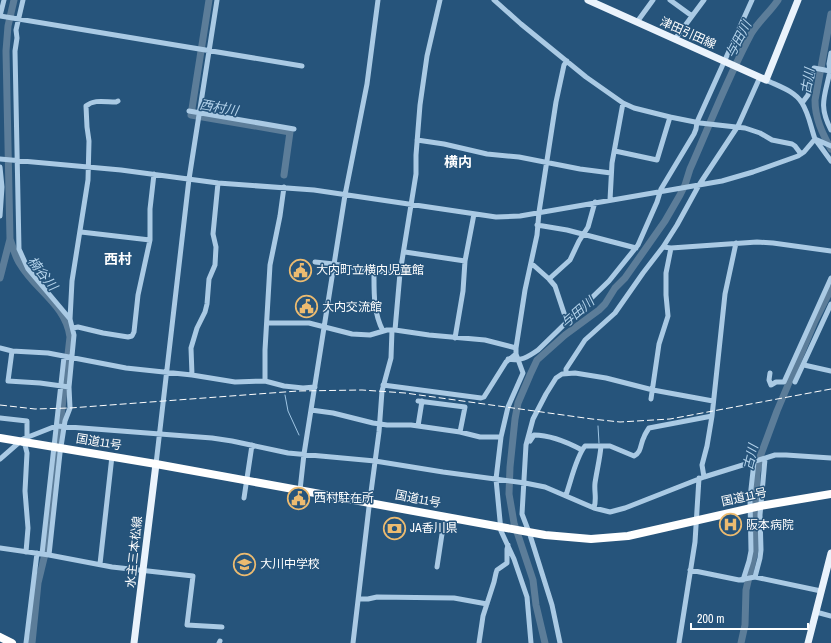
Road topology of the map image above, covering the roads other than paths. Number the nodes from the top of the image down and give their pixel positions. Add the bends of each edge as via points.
1 (4, 0) edge
2 (23, 0) edge
3 (217, 0) edge
4 (378, 0) edge
5 (440, 0) edge
6 (494, 0) edge
7 (588, 0) edge
8 (653, 0) edge
9 (670, 0) edge
10 (704, 0) edge
11 (752, 0) edge
12 (798, 0) edge
13 (1, 16) edge
14 (692, 16) junction
15 (17, 20) junction
16 (637, 22) junction
17 (675, 39) junction
18 (208, 51) junction
19 (831, 53) edge
20 (566, 61) junction
21 (725, 62) junction
22 (302, 66) dead end
23 (829, 71) junction
24 (761, 78) junction
25 (118, 101) dead end
26 (623, 103) junction
27 (802, 103) junction
28 (189, 111) dead end
29 (198, 114) junction
30 (670, 117) junction
31 (698, 122) junction
32 (736, 126) junction
33 (294, 129) dead end
34 (831, 130) edge
35 (417, 140) junction
36 (817, 140) junction
37 (831, 146) edge
38 (615, 151) junction
39 (801, 154) junction
40 (0, 159) edge
41 (16, 160) junction
42 (831, 161) edge
43 (547, 163) junction
44 (0, 167) edge
45 (88, 167) junction
46 (611, 173) junction
47 (154, 174) junction
48 (189, 179) junction
49 (218, 183) junction
50 (698, 185) junction
51 (284, 187) junction
52 (660, 192) junction
53 (345, 195) junction
54 (610, 200) junction
55 (595, 202) junction
56 (411, 205) junction
57 (539, 212) junction
58 (474, 214) junction
59 (0, 216) edge
60 (538, 225) junction
61 (81, 232) junction
62 (583, 235) junction
63 (150, 240) junction
64 (736, 243) junction
65 (663, 247) junction
66 (636, 248) junction
67 (671, 248) junction
68 (831, 251) edge
69 (405, 252) junction
70 (465, 261) junction
71 (315, 262) dead end
72 (531, 263) junction
73 (334, 264) junction
74 (374, 271) junction
75 (400, 273) junction
76 (831, 278) edge
77 (549, 279) junction
78 (831, 304) edge
79 (70, 319) junction
80 (567, 322) junction
81 (267, 323) junction
82 (324, 327) junction
83 (73, 328) junction
84 (394, 330) junction
85 (383, 331) junction
86 (455, 338) junction
87 (0, 348) edge
88 (516, 348) junction
89 (12, 351) junction
90 (516, 354) junction
91 (64, 357) junction
92 (72, 358) junction
93 (508, 359) junction
94 (519, 360) junction
95 (804, 365) junction
96 (831, 371) edge
97 (166, 372) junction
98 (566, 373) junction
99 (770, 374) dead end
100 (192, 375) junction
101 (265, 381) junction
102 (795, 382) dead end
103 (60, 385) junction
104 (383, 385) junction
105 (69, 387) junction
106 (315, 387) junction
107 (653, 390) junction
108 (651, 399) dead end
109 (713, 401) junction
110 (311, 410) junction
111 (712, 416) junction
112 (0, 418) edge
113 (379, 424) junction
114 (56, 426) junction
115 (63, 426) junction
116 (418, 426) junction
117 (460, 432) junction
118 (160, 434) junction
119 (501, 437) junction
120 (0, 438) edge
121 (24, 439) junction
122 (252, 445) junction
123 (526, 446) junction
124 (601, 446) junction
125 (57, 448) junction
126 (582, 450) junction
127 (304, 454) junction
128 (112, 456) junction
129 (831, 458) edge
130 (0, 459) edge
131 (764, 459) junction
132 (376, 461) junction
133 (755, 462) junction
134 (156, 464) junction
135 (702, 478) junction
136 (497, 479) junction
137 (246, 481) junction
138 (524, 483) junction
139 (300, 490) junction
140 (831, 494) edge
141 (566, 496) junction
142 (244, 498) dead end
143 (370, 503) junction
144 (755, 507) junction
145 (594, 508) junction
146 (448, 517) junction
147 (697, 521) junction
148 (503, 526) junction
149 (527, 531) junction
150 (508, 545) junction
151 (0, 548) edge
152 (26, 552) junction
153 (44, 554) junction
154 (831, 555) edge
155 (100, 564) junction
156 (438, 567) dead end
157 (144, 570) junction
158 (690, 570) junction
159 (754, 577) junction
160 (744, 579) junction
161 (821, 591) junction
162 (358, 599) junction
163 (487, 604) junction
164 (816, 612) junction
165 (831, 616) edge
166 (222, 626) dead end
167 (0, 637) edge
168 (12, 643) edge
169 (26, 643) edge
170 (134, 643) edge
171 (353, 643) edge
172 (479, 643) edge
173 (531, 643) edge
174 (560, 643) edge
175 (680, 643) edge
176 (808, 643) edge

1 - 13 street
2 - 15 street
3 - 18 street
4 - 53 street via 367,84
5 - 35 street via 428,56
6 - 20 street
7 - 16 main road, 津田引田線
8 - 16 street
9 - 14 street
10 - 14 street
11 - 21 street
12 - 24 main road
13 - 15 street
14 - 17 street
15 - 18 street
15 - 41 street
16 - 17 main road, 津田引田線
17 - 21 main road, 津田引田線
18 - 22 street
18 - 29 street
19 - 23 street
20 - 26 street
20 - 43 street via 556,102
21 - 24 main road, 津田引田線
21 - 31 street
23 - 27 street via 814,68 808,95
23 - 34 street via 823,110
24 - 27 street via 788,90
24 - 32 street
25 - 45 street via 95,101 86,106
26 - 30 street
26 - 38 street
27 - 36 street
28 - 29 street
29 - 33 street
29 - 48 street
30 - 31 street
30 - 38 street via 657,160
31 - 32 street
31 - 52 street via 694,134
32 - 39 street via 760,133 772,140 792,144
32 - 50 street
35 - 43 street via 472,152 519,156
35 - 56 street via 416,174
36 - 37 street
36 - 39 street
36 - 42 street
38 - 46 street
39 - 50 street via 732,179
40 - 41 street
41 - 45 street
41 - 79 street via 19,249 28,269
43 - 46 street
43 - 57 street
44 - 59 street
45 - 47 street
45 - 61 street
46 - 54 street
47 - 48 street
47 - 63 street
48 - 49 street
48 - 97 street
49 - 51 street
49 - 100 street via 213,234 216,246 215,265 209,279 205,312 191,348
50 - 52 street
50 - 65 street
51 - 53 street
51 - 81 street via 270,265
52 - 54 street
52 - 66 street
53 - 56 street
53 - 73 street
54 - 55 street
55 - 57 street
55 - 62 street
56 - 58 street
56 - 69 street
57 - 58 street via 496,217
57 - 60 street
58 - 70 street
60 - 62 street
60 - 72 street
61 - 63 street
61 - 79 street via 72,281
62 - 66 street
62 - 77 street via 570,260
63 - 83 street via 132,336
64 - 67 street
64 - 68 street via 773,243
64 - 109 street via 725,294
65 - 67 street
65 - 98 street via 614,313 585,340
66 - 80 street via 609,281
67 - 107 street via 666,273 668,316 659,344
69 - 70 street
69 - 75 street
70 - 86 street
71 - 73 street
72 - 77 street
72 - 88 street
73 - 74 street
73 - 82 street
74 - 75 street
74 - 85 street via 374,298
75 - 84 street
76 - 99 street via 784,382 771,385
77 - 80 street via 559,296
78 - 95 street
79 - 83 street
80 - 94 street via 538,350
81 - 82 street via 309,323
81 - 101 street
82 - 85 street via 352,334 370,335
82 - 106 street
83 - 92 street
84 - 85 street
84 - 86 street
84 - 104 street via 391,358
86 - 88 street via 485,340
87 - 89 street
88 - 90 street
89 - 91 street via 48,353
89 - 103 street via 8,380
90 - 93 street
90 - 94 street
91 - 92 street
91 - 103 street
92 - 97 street
92 - 105 street
93 - 94 street
93 - 104 street via 481,398
94 - 119 street via 523,373 510,401
95 - 96 street
95 - 102 street
97 - 100 street
97 - 118 street
98 - 107 street via 606,378
98 - 123 street via 556,378 546,394 533,419
100 - 101 street via 235,382
101 - 106 street via 284,386
103 - 105 street
103 - 114 street
104 - 113 street
105 - 115 street via 70,408
106 - 110 street
107 - 108 street
107 - 109 street
109 - 111 street
110 - 113 street
110 - 127 street
111 - 124 street via 649,428 640,451 634,456 610,446
111 - 135 street via 702,464
112 - 121 street via 27,421
113 - 116 street
113 - 132 street
114 - 115 street
114 - 121 street
114 - 125 street
115 - 118 street
115 - 125 street
116 - 117 street
116 - 117 street via 420,401 465,407
117 - 119 street via 480,437
118 - 122 street via 212,438
118 - 134 street
119 - 136 street
120 - 121 highway, 国道11号
121 - 125 highway, 国道11号
121 - 130 street
121 - 152 street via 27,453
122 - 127 street
122 - 137 street
123 - 126 street via 532,436 538,435 560,439
123 - 138 street
124 - 126 street via 585,446
124 - 145 street
125 - 128 highway, 国道11号
125 - 153 street
125 - 153 street
126 - 141 street
127 - 132 street
127 - 139 street
128 - 134 highway, 国道11号
128 - 155 street
129 - 131 street via 786,454
131 - 133 street
131 - 144 street
132 - 136 street
132 - 143 street
133 - 135 street
133 - 144 street
134 - 137 highway, 国道11号
134 - 157 main road, 水主三本松線
135 - 145 street via 614,512
135 - 147 street
136 - 138 street
136 - 148 street
137 - 139 highway, 国道11号
137 - 142 street
138 - 141 street via 545,487
138 - 149 street via 522,514
139 - 143 highway, 国道11号
140 - 144 highway, 国道11号
141 - 145 street
143 - 146 highway, 国道11号
143 - 162 street
144 - 147 highway, 国道11号
144 - 159 street via 760,515 761,550
144 - 160 street via 751,551
146 - 148 highway, 国道11号
146 - 156 street via 447,526 442,534
147 - 149 highway, 国道11号 via 612,538 575,538
147 - 158 street
148 - 149 highway, 国道11号
148 - 150 street
149 - 174 street via 552,605
150 - 163 street via 507,563 497,570
150 - 173 street via 528,597
151 - 152 street
152 - 153 street
153 - 155 street
153 - 169 street
154 - 161 main road
155 - 157 street
157 - 166 street via 194,576 187,625
157 - 170 main road, 水主三本松線
158 - 160 street
158 - 175 street
159 - 160 street
159 - 161 street
161 - 164 main road
162 - 163 street via 450,597
162 - 171 street
163 - 172 street
164 - 165 street
164 - 176 main road
167 - 168 highway

